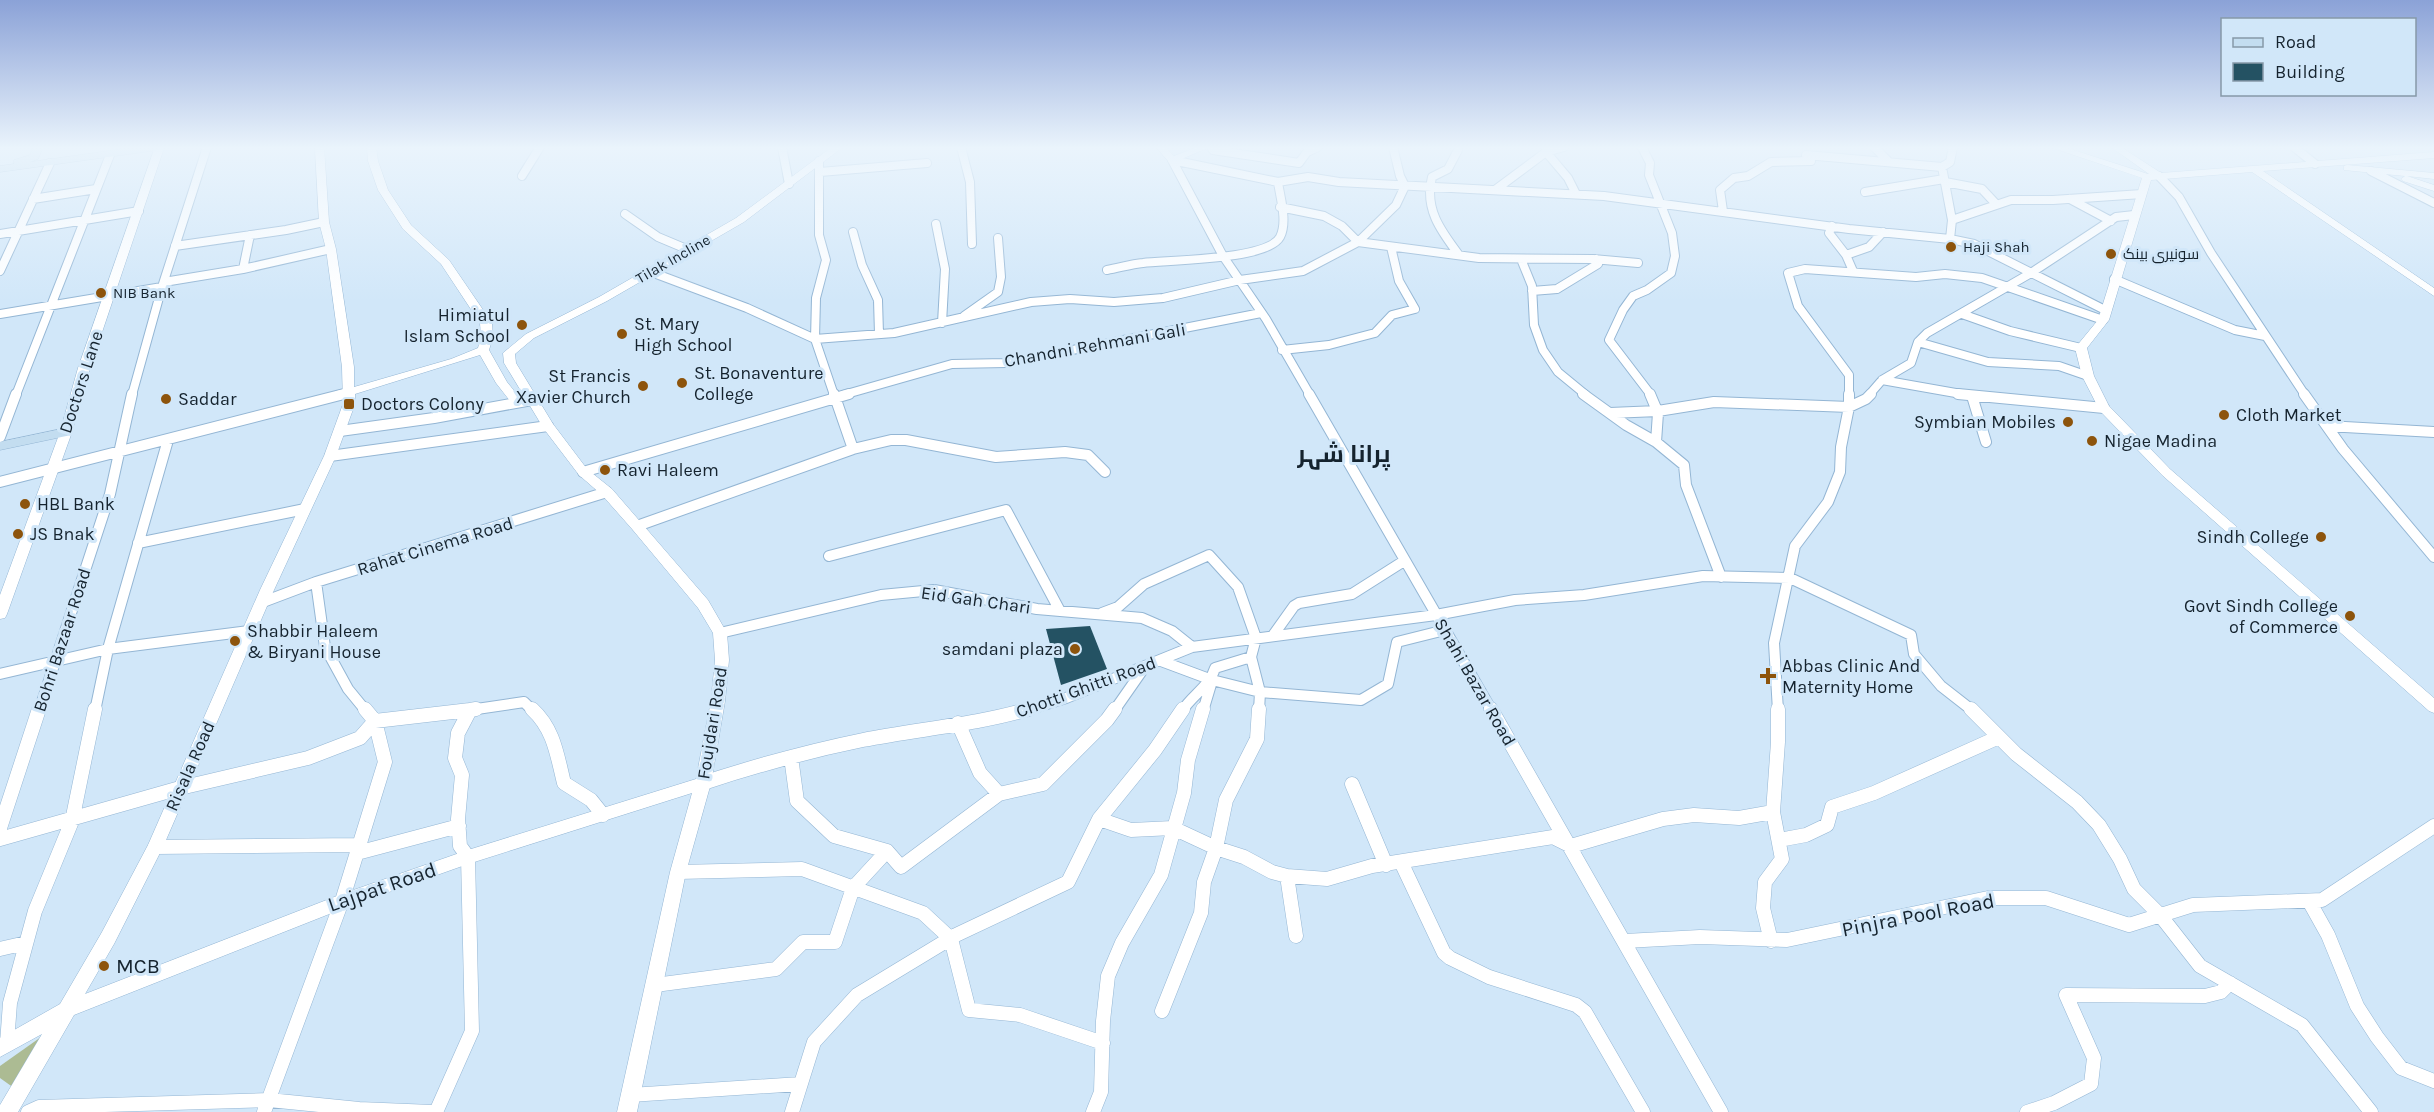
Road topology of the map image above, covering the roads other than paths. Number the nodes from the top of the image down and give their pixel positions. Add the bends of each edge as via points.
1 (33, 199) edge
2 (92, 199) edge
3 (143, 199) edge
4 (190, 199) edge
5 (322, 199) edge
6 (389, 199) edge
7 (769, 199) edge
8 (819, 199) edge
9 (971, 199) edge
10 (1193, 199) edge
11 (1279, 199) edge
12 (1399, 199) edge
13 (1430, 199) edge
14 (1627, 199) edge
15 (1659, 199) edge
16 (1721, 199) edge
17 (1948, 199) edge
18 (1991, 199) edge
19 (2070, 199) joint
20 (2140, 199) edge
21 (2180, 199) edge
22 (2297, 199) edge
23 (1660, 202) junction
24 (1996, 204) junction
25 (1280, 207) junction
26 (139, 211) junction
27 (1723, 211) junction
28 (625, 214) dead end
29 (2134, 215) junction
30 (83, 220) junction
31 (1952, 220) junction
32 (2111, 221) junction
33 (324, 222) junction
34 (936, 224) dead end
35 (1832, 226) junction
36 (18, 231) junction
37 (853, 232) dead end
38 (1883, 232) junction
39 (0, 234) edge
40 (250, 235) junction
41 (998, 238) dead end
42 (1950, 239) junction
43 (1358, 242) junction
44 (972, 244) dead end
45 (175, 246) junction
46 (1391, 247) junction
47 (331, 249) junction
48 (689, 250) junction
49 (1459, 255) junction
50 (1846, 255) junction
51 (1223, 256) junction
52 (1521, 259) junction
53 (1596, 259) junction
54 (1638, 263) dead end
55 (243, 269) junction
56 (1107, 270) dead end
57 (0, 271) edge
58 (1853, 271) junction
59 (651, 272) junction
60 (2031, 273) junction
61 (2114, 279) junction
62 (1240, 280) junction
63 (163, 284) junction
64 (2009, 286) junction
65 (1532, 291) junction
66 (2434, 293) edge
67 (110, 296) junction
68 (49, 306) junction
69 (1261, 313) junction
70 (0, 314) edge
71 (1962, 314) junction
72 (2104, 315) junction
73 (959, 319) junction
74 (942, 322) junction
75 (879, 334) junction
76 (2265, 336) junction
77 (815, 339) junction
78 (1918, 342) junction
79 (2081, 348) junction
80 (483, 350) junction
81 (1282, 350) junction
82 (510, 363) joint
83 (2088, 376) junction
84 (1882, 380) junction
85 (350, 392) junction
86 (1972, 396) junction
87 (835, 399) junction
88 (532, 400) junction
89 (518, 403) junction
90 (1850, 407) junction
91 (2104, 408) junction
92 (1658, 411) junction
93 (1610, 413) junction
94 (548, 426) junction
95 (2327, 426) junction
96 (340, 431) junction
97 (66, 432) junction
98 (2434, 432) edge
99 (0, 437) edge
100 (168, 440) junction
101 (1656, 442) junction
102 (1986, 442) dead end
103 (0, 446) edge
104 (853, 449) junction
105 (119, 451) junction
106 (330, 456) junction
107 (52, 470) junction
108 (1105, 471) dead end
109 (583, 472) junction
110 (0, 483) edge
111 (607, 492) junction
112 (305, 509) junction
113 (637, 526) junction
114 (138, 543) junction
115 (829, 556) dead end
116 (2434, 557) edge
117 (1404, 561) junction
118 (1721, 577) junction
119 (1790, 578) junction
120 (316, 582) junction
121 (263, 602) junction
122 (1060, 611) junction
123 (1102, 613) junction
124 (0, 614) edge
125 (1436, 615) junction
126 (1445, 630) junction
127 (249, 632) junction
128 (720, 633) junction
129 (1274, 634) junction
130 (1256, 638) junction
131 (1192, 647) junction
132 (108, 649) junction
133 (1251, 657) junction
134 (55, 660) junction
135 (1161, 661) junction
136 (1144, 668) junction
137 (0, 674) edge
138 (1212, 680) junction
139 (1260, 692) junction
140 (2434, 707) edge
141 (470, 710) junction
142 (375, 721) junction
143 (958, 723) junction
144 (1999, 737) junction
145 (791, 757) junction
146 (703, 783) junction
147 (1352, 784) dead end
148 (180, 788) junction
149 (999, 794) junction
150 (1773, 812) junction
151 (603, 815) junction
152 (1099, 819) junction
153 (72, 820) junction
154 (459, 826) junction
155 (2434, 826) edge
156 (0, 828) edge
157 (1173, 828) junction
158 (0, 839) edge
159 (1779, 840) junction
160 (1571, 846) junction
161 (155, 847) junction
162 (1216, 848) junction
163 (358, 849) junction
164 (887, 851) junction
165 (468, 857) junction
166 (1401, 862) junction
167 (1386, 865) junction
168 (678, 872) junction
169 (1287, 876) junction
170 (853, 888) junction
171 (342, 901) junction
172 (2309, 901) junction
173 (2160, 915) junction
174 (1296, 936) dead end
175 (951, 939) junction
176 (1624, 941) junction
177 (1771, 941) junction
178 (26, 943) junction
179 (0, 949) edge
180 (2230, 983) junction
181 (655, 985) junction
182 (68, 1008) junction
183 (1162, 1011) dead end
184 (1103, 1043) junction
185 (4, 1045) edge
186 (2434, 1081) edge
187 (800, 1084) junction
188 (630, 1095) junction
189 (0, 1099) edge
190 (267, 1106) edge
191 (358, 1111) edge
192 (7, 1112) edge
193 (28, 1112) edge
194 (434, 1112) edge
195 (627, 1112) edge
196 (792, 1112) edge
197 (1093, 1112) edge
198 (1643, 1112) edge
199 (1721, 1112) edge
200 (2027, 1112) edge
201 (2371, 1112) edge

1 - 36 street
2 - 30 street
3 - 26 street, Doctors Lane
4 - 45 street, Bohri Bazaar Road
5 - 33 street
6 - 80 street via 407,227 445,262 486,323
7 - 48 street, Tilak Incline
8 - 77 street via 819,235 826,260 816,298
9 - 44 street
10 - 51 street, Shahi Bazar Road
11 - 25 street
12 - 43 street
13 - 49 street via 1434,221
14 - 23 street
15 - 23 street
16 - 27 street
17 - 31 street
18 - 24 street
19 - 24 street
19 - 32 street
20 - 29 street
21 - 76 street
22 - 66 street
23 - 27 street
23 - 92 street via 1672,233 1675,256 1671,273 1633,296 1609,340 1647,388
24 - 31 street
25 - 43 street via 1322,214 1350,231
25 - 51 street via 1280,237 1272,246
26 - 30 street
26 - 67 street, Doctors Lane
27 - 35 street
28 - 48 street via 658,237
29 - 32 street
29 - 61 street
30 - 36 street
30 - 68 street
31 - 42 street
32 - 60 street
33 - 40 street
33 - 47 street
34 - 74 street via 945,269
35 - 38 street
35 - 50 street via 1829,233
36 - 39 street
36 - 57 street
37 - 75 street via 878,300
38 - 42 street
38 - 50 street via 1869,247
40 - 45 street
40 - 55 street
41 - 73 street via 998,291
42 - 60 street via 1974,244
43 - 46 street
43 - 62 street via 1303,271
45 - 63 street, Bohri Bazaar Road
46 - 49 street
46 - 81 street via 1399,281 1415,309 1392,315 1375,333 1329,345
47 - 55 street
47 - 85 street
48 - 59 street, Tilak Incline
49 - 52 street
50 - 58 street
51 - 56 street
51 - 62 street, Shahi Bazar Road
52 - 53 street
52 - 65 street
53 - 54 street
53 - 65 street via 1598,264 1557,289
55 - 63 street
58 - 64 street via 1916,277 1945,274
58 - 90 street via 1805,268 1788,273 1798,306 1849,375
59 - 77 street
59 - 82 street, Tilak Incline via 530,336 509,353
60 - 64 street
60 - 72 street
61 - 72 street
61 - 76 street via 2235,330
62 - 69 street, Shahi Bazar Road
62 - 73 street via 1163,298 1031,302
63 - 67 street
63 - 105 street, Bohri Bazaar Road
64 - 71 street
64 - 72 street
65 - 93 street via 1533,324 1550,363 1573,388
67 - 68 street
67 - 97 street, Doctors Lane
68 - 70 street
68 - 99 street
69 - 81 street, Shahi Bazar Road
69 - 87 street, Chandni Rehmani Gali via 1006,363 952,364
71 - 78 street via 1926,333
71 - 79 street via 2010,331
72 - 79 street
73 - 74 street
74 - 75 street
75 - 77 street
76 - 95 street
77 - 87 street
78 - 83 street via 1988,362 2059,366
78 - 84 street via 1911,363
79 - 83 street
80 - 85 street via 455,362
80 - 89 street
81 - 117 street, Shahi Bazar Road
82 - 88 street, Foujdari Road
83 - 91 street
84 - 86 street
84 - 90 street via 1866,399
85 - 96 street, Risala Road
85 - 100 street
86 - 91 street
86 - 102 street
87 - 104 street
87 - 109 street, Chandni Rehmani Gali
88 - 89 street
88 - 94 street, Foujdari Road
89 - 96 street
90 - 92 street via 1714,402
90 - 119 street via 1840,472 1828,502 1795,546
91 - 140 street via 2166,472
92 - 93 street
92 - 101 street
93 - 101 street
94 - 106 street
94 - 109 street, Foujdari Road
95 - 98 street
95 - 116 street
96 - 106 street, Risala Road
97 - 103 main road
97 - 107 street, Doctors Lane
100 - 105 street
100 - 114 street
101 - 118 street via 1684,465 1686,485
104 - 108 street via 906,440 996,457 1065,452 1088,455
104 - 113 street
105 - 107 street
105 - 134 street, Bohri Bazaar Road via 110,494
106 - 112 street, Risala Road
107 - 110 street
107 - 124 street, Doctors Lane
109 - 111 street, Foujdari Road
111 - 113 street, Foujdari Road
111 - 120 street, Rahat Cinema Road
112 - 114 street
112 - 121 street, Risala Road
113 - 128 street, Foujdari Road via 703,604
114 - 132 street
115 - 122 street via 1006,510
117 - 125 street, Shahi Bazar Road
117 - 129 street via 1352,594 1299,603
118 - 119 street, Chotti Ghitti Road
118 - 125 street, Chotti Ghitti Road via 1702,576 1584,595 1515,600
119 - 144 street via 1911,635 1914,654 1941,686
119 - 150 street via 1774,643 1778,742
120 - 121 street, Rahat Cinema Road
120 - 142 street via 325,647 348,689
121 - 127 street, Risala Road
122 - 123 street, Eid Gah Chari
122 - 128 street, Eid Gah Chari via 934,590 907,591
123 - 130 street via 1118,607 1144,584 1209,555 1238,587
123 - 131 street, Eid Gah Chari via 1142,618
125 - 126 street, Shahi Bazar Road
125 - 129 street, Chotti Ghitti Road
126 - 139 street via 1397,642 1388,684 1361,700
126 - 160 street, Shahi Bazar Road
127 - 132 street
127 - 148 street, Risala Road
128 - 146 street, Foujdari Road via 718,701
129 - 130 street, Chotti Ghitti Road
130 - 131 street, Chotti Ghitti Road
130 - 133 street
131 - 135 street, Chotti Ghitti Road
132 - 134 street
132 - 153 street
133 - 138 street via 1215,668
133 - 139 street
134 - 137 street
134 - 156 street, Bohri Bazaar Road
135 - 136 street, Chotti Ghitti Road
135 - 138 street
136 - 143 street, Chotti Ghitti Road via 1024,711
136 - 149 street via 1107,720 1044,784
138 - 139 street
138 - 152 street via 1191,697 1155,750
138 - 157 street via 1190,750 1184,793
139 - 162 street via 1257,739 1226,800
141 - 142 street
141 - 151 street via 524,702 545,721 564,783 597,804
141 - 154 street via 458,733 455,758 462,774
142 - 148 street via 360,738 308,758
142 - 163 street via 385,762
143 - 145 street, Chotti Ghitti Road
143 - 149 street via 980,773
144 - 159 street via 1875,793 1832,807 1827,825 1806,835
144 - 173 street via 2077,802 2098,825 2134,889
145 - 146 street, Chotti Ghitti Road
145 - 164 street via 796,801 834,836
146 - 151 street, Lajpat Road
146 - 168 street, Foujdari Road
147 - 167 street
148 - 153 street
148 - 161 street, Risala Road
149 - 164 street via 901,867
150 - 159 street
150 - 160 street via 1738,818 1694,815 1663,819
151 - 165 street, Lajpat Road
152 - 157 street via 1131,830
152 - 175 street via 1068,882
153 - 158 street
153 - 178 street via 34,911
154 - 163 street
154 - 165 street via 460,846
155 - 172 street, Pinjra Pool Road via 2322,900
157 - 162 street
157 - 184 street via 1161,875 1108,976
159 - 177 street via 1782,859 1765,882 1763,908
160 - 166 street via 1553,837
160 - 176 street, Shahi Bazar Road
161 - 163 street
161 - 182 street, Risala Road
162 - 169 street
162 - 183 street via 1204,882 1201,913
163 - 171 street
164 - 170 street
165 - 171 street, Lajpat Road
165 - 194 street via 472,1031
166 - 167 street
166 - 198 street via 1444,953 1489,977 1576,1005 1585,1012
167 - 169 street via 1327,879
168 - 170 street via 802,869
168 - 181 street, Foujdari Road
169 - 174 street
170 - 175 street via 923,914
170 - 181 street via 835,942 803,942 776,969
171 - 182 street, Lajpat Road
171 - 190 street
172 - 173 street, Pinjra Pool Road via 2193,905
172 - 186 street via 2328,935 2357,1006 2377,1036 2401,1068
173 - 177 street, Pinjra Pool Road via 2129,925 2046,898 1988,898
173 - 180 street via 2200,966
175 - 184 street via 969,1010 1020,1015
175 - 187 street via 857,995 814,1042
176 - 177 street, Pinjra Pool Road via 1700,937
176 - 199 street, Shahi Bazar Road
178 - 179 street
178 - 185 street
180 - 200 street via 2221,992 2205,996 2066,995 2094,1058 2091,1084
180 - 201 street via 2302,1025
181 - 188 street, Foujdari Road
182 - 185 street, Lajpat Road
182 - 192 street, Risala Road
184 - 197 street via 1101,1092
187 - 188 street
187 - 196 street
188 - 195 street, Foujdari Road
189 - 192 street, Risala Road
190 - 191 street
190 - 193 street via 81,1105 39,1107
191 - 194 street

